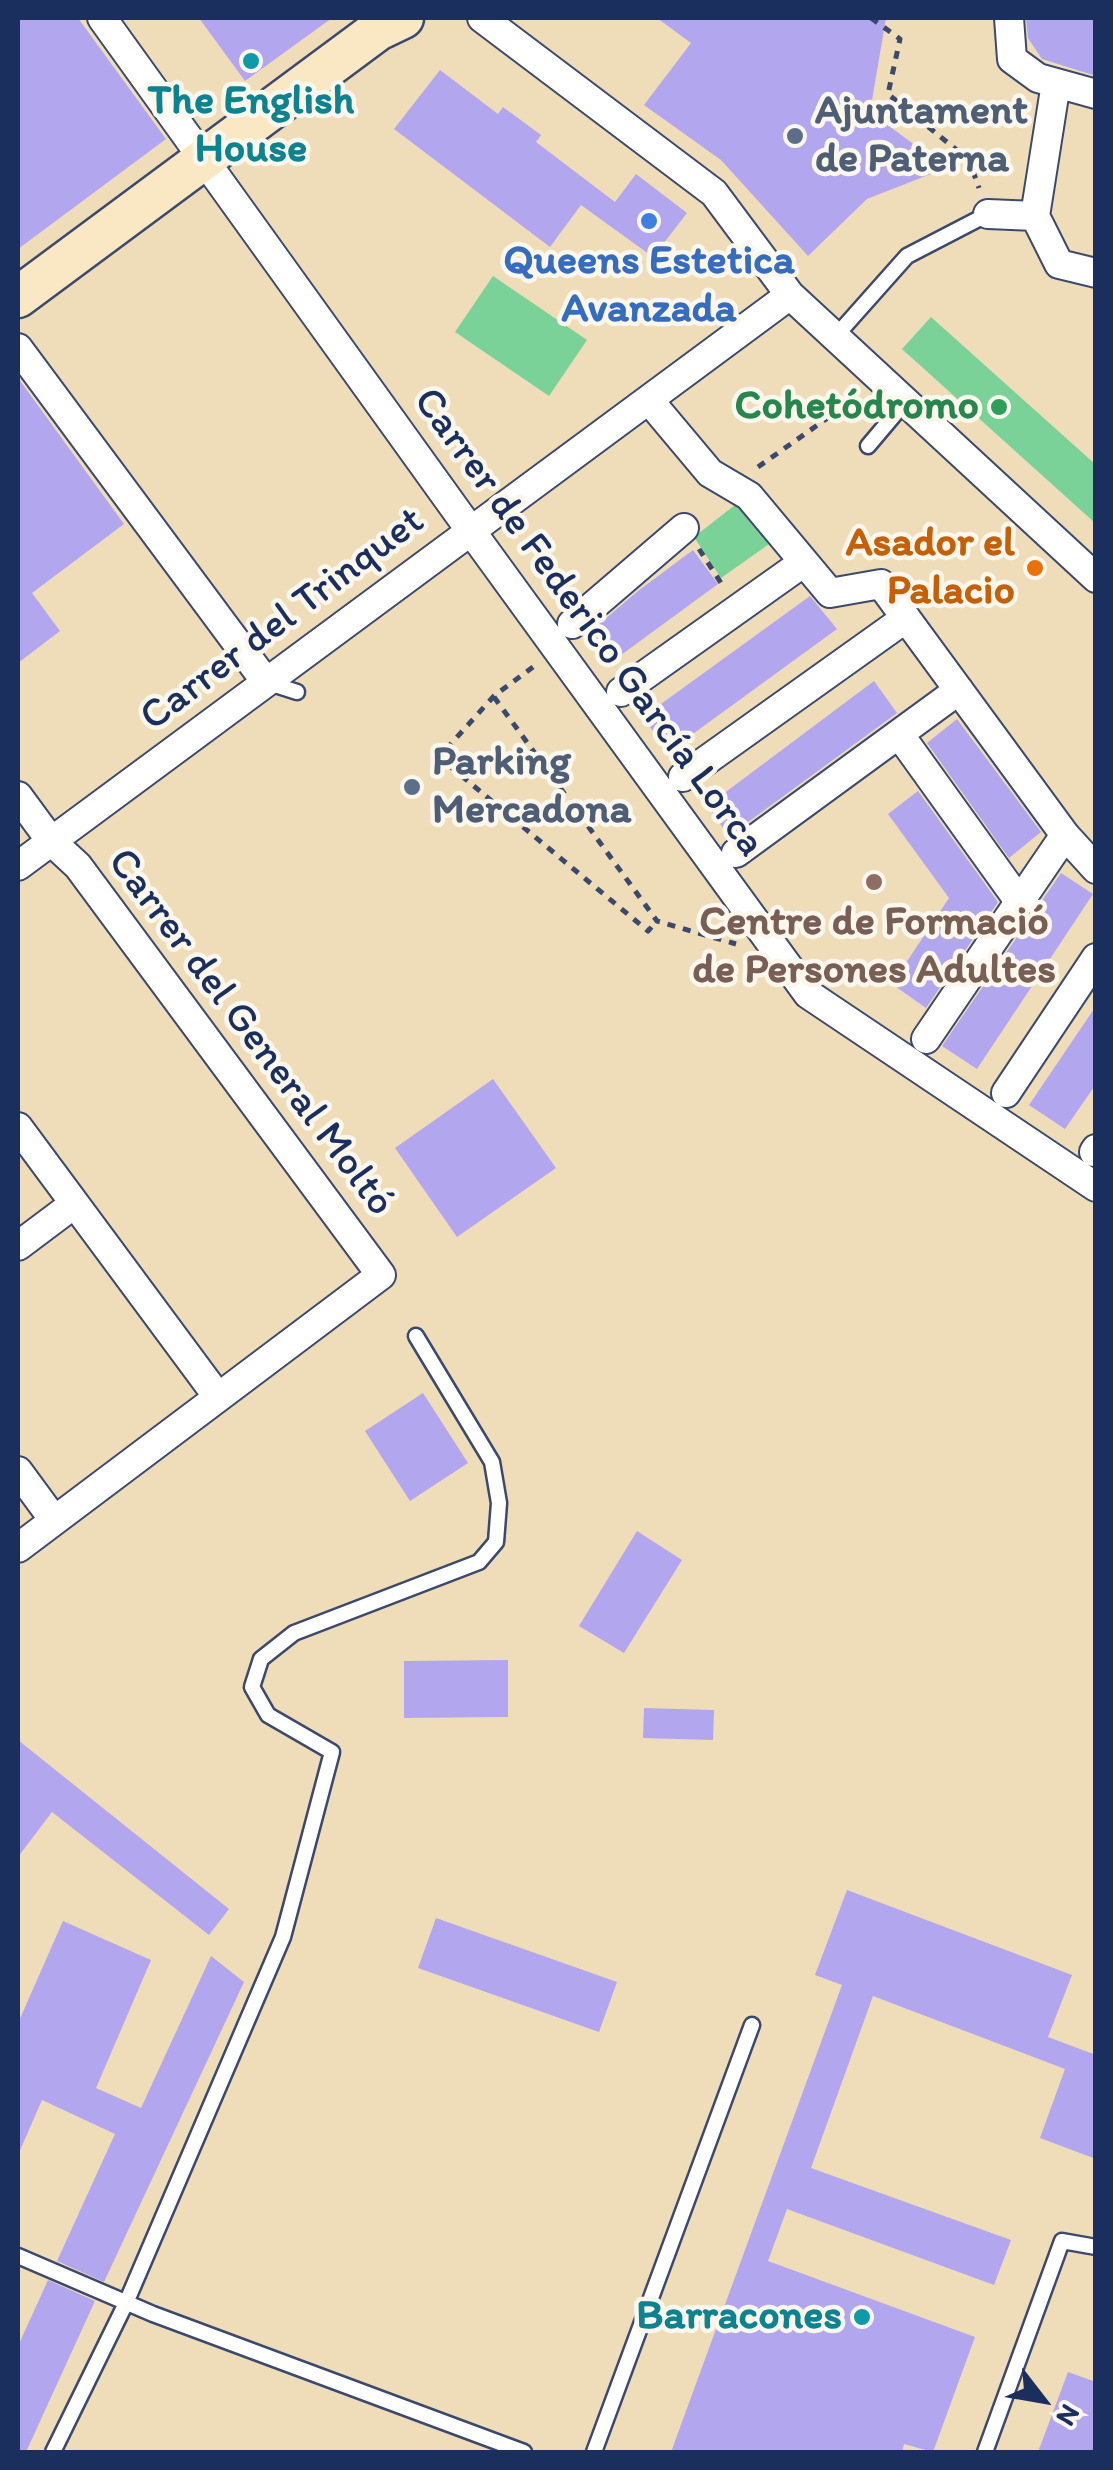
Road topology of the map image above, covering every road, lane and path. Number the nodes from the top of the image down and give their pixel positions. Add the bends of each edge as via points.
1 (102, 18) edge
2 (403, 18) edge
3 (482, 18) edge
4 (871, 18) edge
5 (1010, 18) edge
6 (1056, 83) junction
7 (1096, 94) edge
8 (204, 159) junction
9 (988, 214) junction
10 (1035, 216) junction
11 (1096, 273) edge
12 (790, 295) junction
13 (18, 297) edge
14 (835, 337) junction
15 (18, 348) edge
16 (906, 401) junction
17 (658, 410) dead end
18 (829, 417) dead end
19 (868, 446) dead end
20 (731, 486) junction
21 (684, 528) joint
22 (471, 531) junction
23 (804, 562) junction
24 (1096, 578) edge
25 (739, 609) junction
26 (906, 618) junction
27 (572, 624) dead end
28 (540, 662) dead end
29 (266, 682) junction
30 (959, 690) junction
31 (297, 692) dead end
32 (622, 692) dead end
33 (494, 696) junction
34 (899, 734) junction
35 (683, 776) dead end
36 (18, 796) edge
37 (1064, 835) junction
38 (52, 841) junction
39 (736, 853) dead end
40 (18, 866) edge
41 (1096, 869) edge
42 (1019, 901) junction
43 (657, 922) junction
44 (748, 948) dead end
45 (1096, 958) edge
46 (926, 1039) dead end
47 (1006, 1093) dead end
48 (18, 1127) edge
49 (1096, 1187) edge
50 (74, 1204) junction
51 (18, 1246) edge
52 (416, 1336) dead end
53 (218, 1397) junction
54 (18, 1471) edge
55 (54, 1520) junction
56 (18, 1548) edge
57 (752, 2025) dead end
58 (1096, 2247) edge
59 (18, 2256) edge
60 (126, 2302) junction
61 (53, 2452) edge
62 (524, 2452) edge
63 (594, 2452) edge
64 (985, 2452) edge

1 - 8 street, Carrer de Federico García Lorca
2 - 8 street
3 - 12 street via 714,193
4 - 9 path via 900,40 888,94 969,160
5 - 6 street via 1012,59
6 - 7 street
6 - 10 street
8 - 13 street
8 - 22 street, Carrer de Federico García Lorca
9 - 10 street
9 - 14 lane via 907,256
10 - 11 street via 1059,264
12 - 14 street
12 - 22 street, Carrer del Trinquet
14 - 16 street
15 - 29 street
16 - 19 lane
16 - 24 street
17 - 20 street via 710,473
18 - 20 path
20 - 23 street via 749,496
21 - 25 path
21 - 27 street
22 - 29 street, Carrer del Trinquet
22 - 49 street, Carrer de Federico García Lorca via 808,994
23 - 25 street
23 - 26 street via 830,593 882,584
25 - 32 street
26 - 30 street
26 - 35 street
28 - 33 path
29 - 31 lane
29 - 38 street, Carrer del Trinquet
30 - 34 street
30 - 37 street
33 - 43 path
33 - 43 path via 439,757 648,932
34 - 39 street
34 - 42 street
36 - 38 street, Carrer del General Moltó
37 - 41 street
37 - 42 street
38 - 40 street, Carrer del Trinquet
38 - 53 street, Carrer del General Moltó via 78,866 380,1276
42 - 46 street
43 - 44 path
45 - 47 street
48 - 50 street
50 - 51 street
50 - 53 street
52 - 60 lane via 492,1462 496,1542 479,1562 294,1633 260,1659 252,1688 268,1715 332,1752 283,1937
53 - 55 street
54 - 55 street
55 - 56 street
57 - 63 lane
58 - 64 lane via 1062,2241
59 - 60 lane
60 - 61 lane
60 - 62 lane

